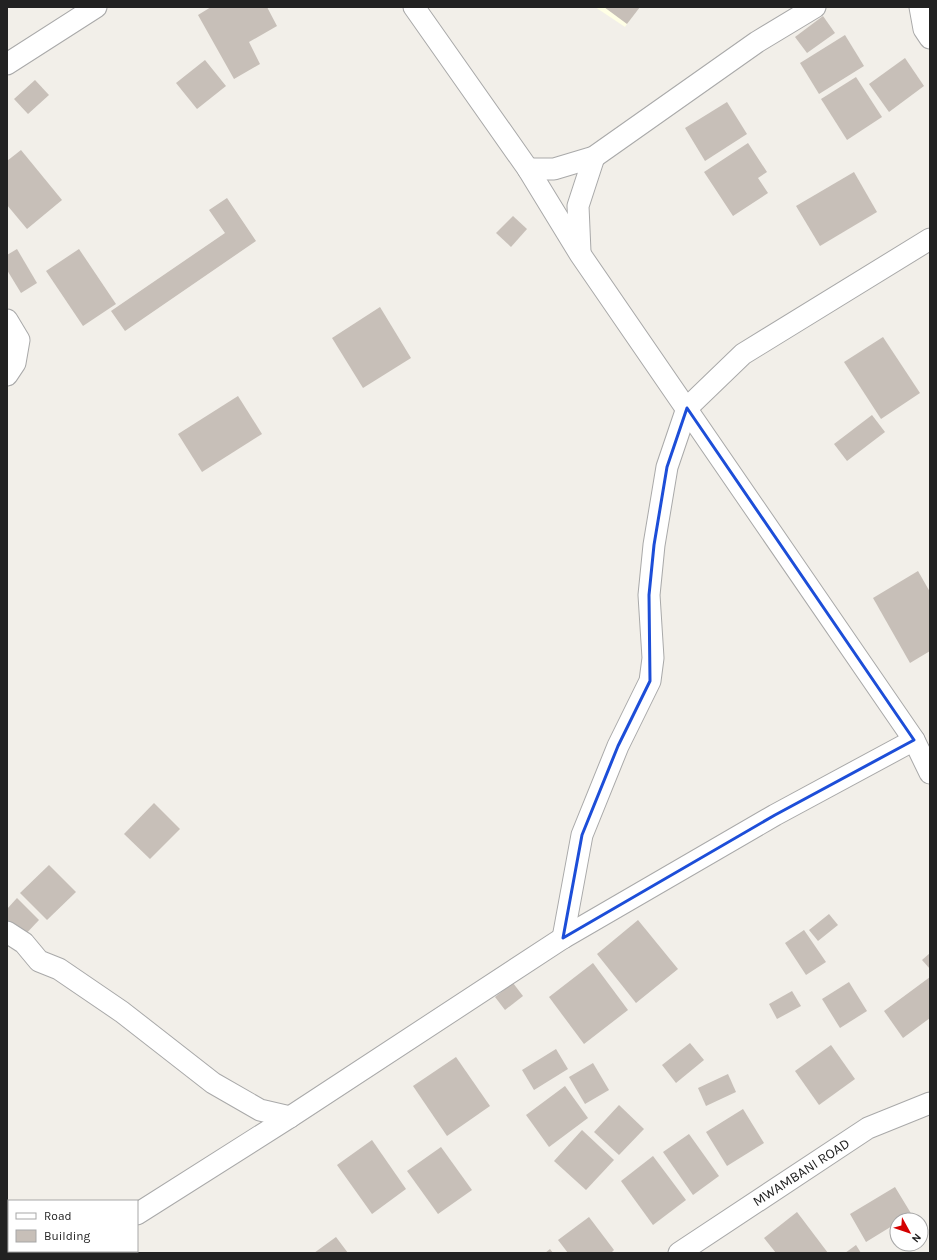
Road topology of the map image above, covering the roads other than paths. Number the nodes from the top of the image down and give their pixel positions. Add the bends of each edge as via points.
1 (96, 7) edge
2 (414, 7) edge
3 (815, 7) edge
4 (920, 7) edge
5 (930, 38) edge
6 (7, 64) edge
7 (594, 157) junction
8 (528, 170) junction
9 (930, 239) edge
10 (580, 254) junction
11 (7, 320) edge
12 (7, 375) edge
13 (687, 408) junction
14 (914, 740) junction
15 (930, 773) edge
16 (7, 932) edge
17 (563, 938) junction
18 (930, 1103) edge
19 (290, 1117) junction
20 (138, 1213) edge
21 (679, 1253) edge

1 - 6 street
2 - 8 street
3 - 7 street via 757,42
4 - 5 street via 924,29
7 - 8 street via 554,169
7 - 10 street via 578,206
8 - 10 street
9 - 13 street via 743,354
10 - 13 street
11 - 12 street via 20,340 15,363
13 - 14 street
13 - 17 street via 667,468 654,545 649,595 652,658 650,681 618,746 582,835
14 - 15 street
14 - 17 street via 775,815
16 - 19 street via 24,943 39,961 59,969 122,1012 213,1083 260,1110
17 - 19 street
18 - 21 street, MWAMBANI ROAD via 868,1128
19 - 20 street

